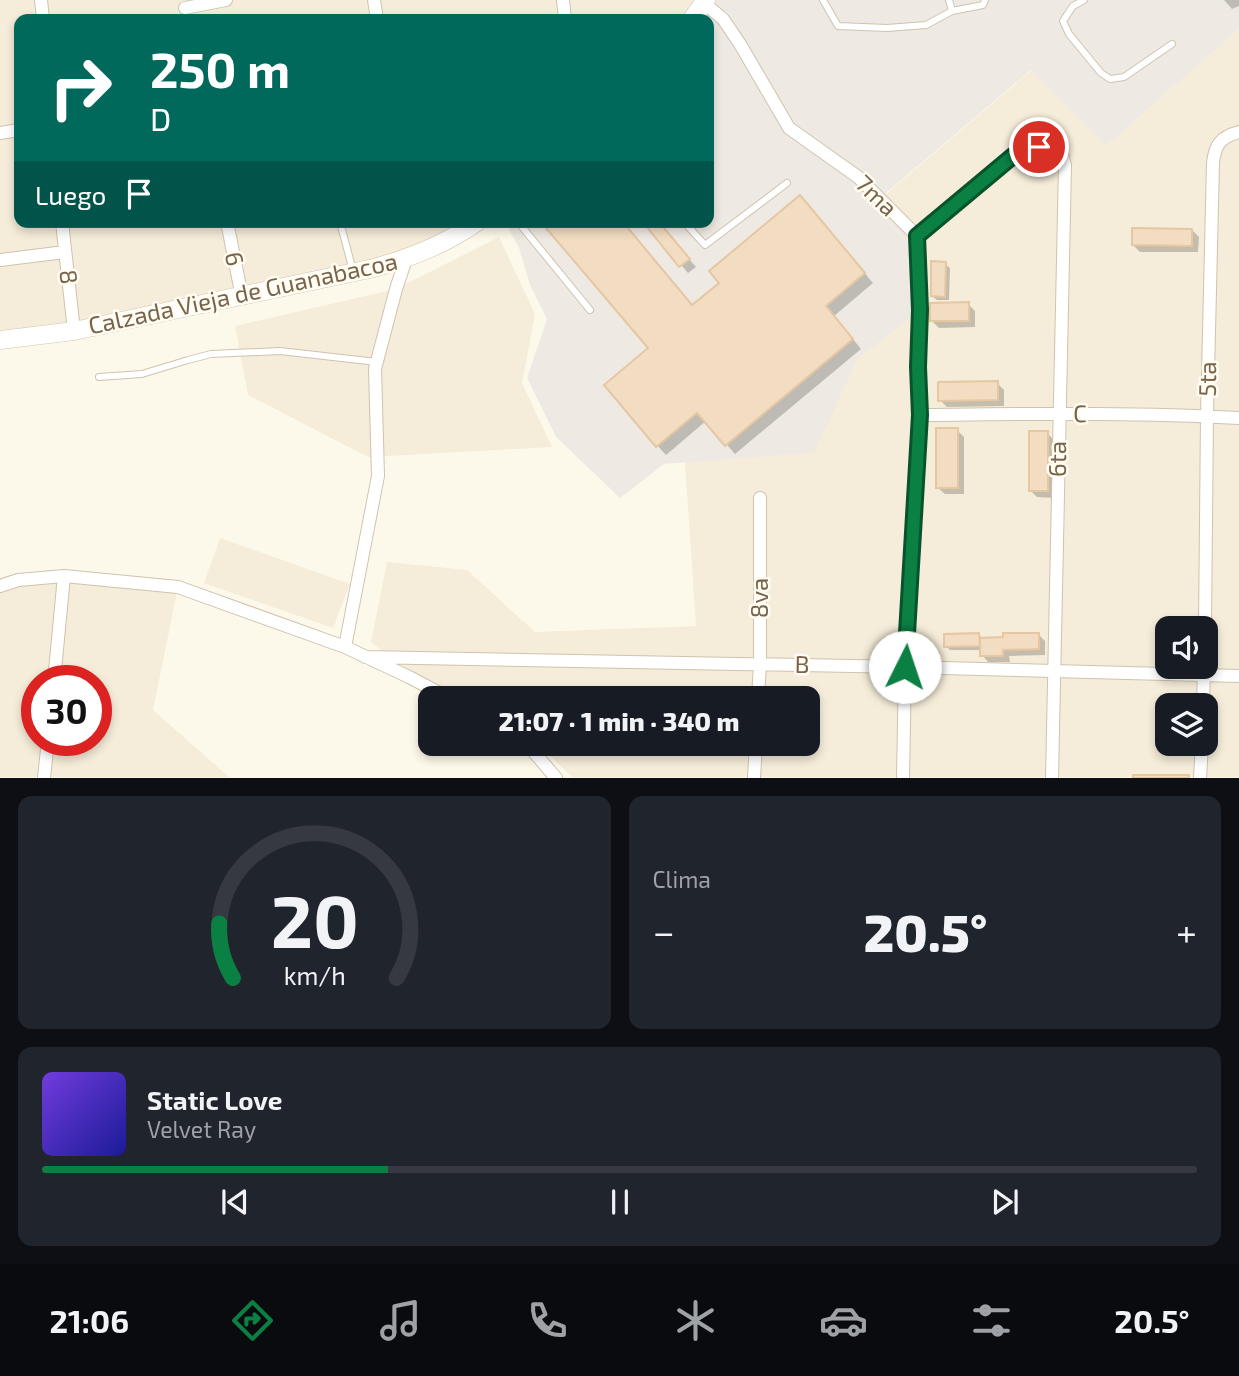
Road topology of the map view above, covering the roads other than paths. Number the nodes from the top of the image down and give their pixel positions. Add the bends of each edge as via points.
1 (226, 0) edge
2 (823, 0) edge
3 (949, 0) edge
4 (985, 0) edge
5 (1084, 0) edge
6 (705, 1) edge
7 (186, 9) edge
8 (952, 11) junction
9 (1172, 44) dead end
10 (1234, 134) edge
11 (787, 183) dead end
12 (63, 228) edge
13 (228, 228) edge
14 (342, 228) edge
15 (467, 228) edge
16 (523, 228) edge
17 (689, 228) edge
18 (917, 236) junction
19 (65, 253) junction
20 (406, 259) junction
21 (0, 260) edge
22 (354, 273) junction
23 (242, 296) junction
24 (590, 310) dead end
25 (74, 331) junction
26 (0, 340) edge
27 (377, 362) junction
28 (99, 377) dead end
29 (1059, 414) junction
30 (920, 415) junction
31 (1207, 416) junction
32 (1239, 418) edge
33 (760, 498) dead end
34 (64, 576) junction
35 (0, 586) edge
36 (1205, 616) edge
37 (345, 647) junction
38 (365, 657) junction
39 (760, 664) junction
40 (56, 665) edge
41 (905, 667) junction
42 (1054, 671) junction
43 (1155, 671) edge
44 (1218, 673) edge
45 (1239, 676) edge
46 (426, 686) edge
47 (759, 686) edge
48 (46, 756) edge
49 (537, 756) edge
50 (755, 756) edge
51 (1201, 756) edge
52 (44, 778) edge
53 (556, 778) edge
54 (754, 778) edge
55 (903, 778) edge
56 (1052, 778) edge
57 (1200, 778) edge

1 - 7 street
2 - 8 lane via 838,26 926,25
3 - 8 lane
4 - 8 lane via 984,5
5 - 9 lane via 1073,6 1063,21 1069,34 1110,79 1124,77
6 - 18 street, 7ma via 740,44 789,128 858,177
10 - 31 street, 5ta via 1218,142 1214,152
11 - 17 lane via 705,245
12 - 19 street, 8
13 - 23 street, 6
14 - 22 lane
15 - 20 main road, Calzada Vieja de Guanabacoa
16 - 24 lane
18 - 29 street, 6ta via 1014,155 1039,147 1051,147 1062,155
18 - 30 street, 7ma
19 - 21 street
19 - 25 street, 8
20 - 22 main road, Calzada Vieja de Guanabacoa
20 - 27 street
22 - 23 main road, Calzada Vieja de Guanabacoa
23 - 25 main road, Calzada Vieja de Guanabacoa
25 - 26 main road, Calzada Vieja de Guanabacoa
27 - 28 lane via 280,351 211,355 142,374
27 - 37 street via 378,476
29 - 30 street, C
29 - 31 street, C
29 - 42 street, 6ta
30 - 41 street, 7ma
31 - 32 street, C
31 - 36 street, 5ta
33 - 39 street, 8va
34 - 35 street
34 - 37 street via 178,587
34 - 40 street
37 - 38 street
38 - 39 street, B
38 - 46 street
39 - 41 street, B
39 - 47 street, 8va
41 - 42 street, B
41 - 55 street, 7ma
42 - 43 street, B
42 - 56 street, 6ta
44 - 45 street, B
48 - 52 street
49 - 53 street
50 - 54 street
51 - 57 street

